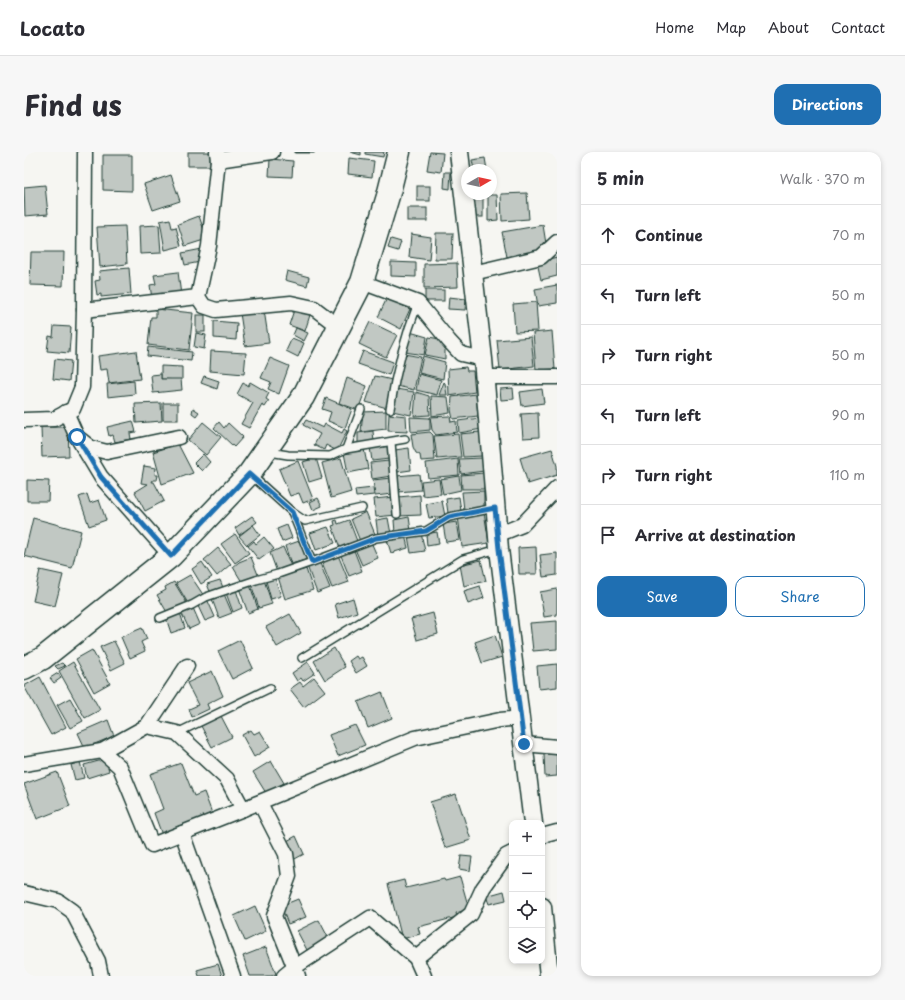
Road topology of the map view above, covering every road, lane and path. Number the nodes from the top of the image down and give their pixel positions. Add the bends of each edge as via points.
1 (85, 152) edge
2 (272, 152) edge
3 (399, 152) edge
4 (459, 152) edge
5 (217, 156) edge
6 (557, 242) edge
7 (473, 273) junction
8 (362, 282) junction
9 (198, 298) junction
10 (418, 303) junction
11 (84, 310) junction
12 (339, 327) junction
13 (483, 358) junction
14 (484, 377) junction
15 (557, 377) edge
16 (362, 409) dead end
17 (390, 409) dead end
18 (66, 412) junction
19 (24, 420) edge
20 (77, 437) junction
21 (180, 437) dead end
22 (405, 439) dead end
23 (391, 442) junction
24 (346, 449) junction
25 (265, 451) junction
26 (249, 474) junction
27 (557, 488) edge
28 (362, 508) dead end
29 (495, 508) junction
30 (292, 512) junction
31 (397, 514) dead end
32 (498, 542) junction
33 (171, 556) junction
34 (312, 562) junction
35 (160, 618) dead end
36 (302, 658) dead end
37 (187, 666) dead end
38 (24, 668) edge
39 (270, 688) dead end
40 (521, 718) junction
41 (147, 726) junction
42 (177, 733) junction
43 (524, 744) junction
44 (557, 746) edge
45 (102, 751) junction
46 (24, 764) edge
47 (260, 802) junction
48 (243, 809) junction
49 (533, 820) edge
50 (182, 833) junction
51 (509, 854) edge
52 (24, 893) edge
53 (544, 928) edge
54 (416, 958) junction
55 (297, 972) edge
56 (101, 976) edge
57 (233, 976) edge
58 (284, 976) edge
59 (424, 976) edge
60 (549, 976) edge

1 - 11 street
2 - 5 street
3 - 8 main road
4 - 7 street
5 - 9 street via 209,246
6 - 7 street via 541,257
7 - 13 street
8 - 10 street
8 - 12 main road
9 - 11 street
9 - 12 street via 204,306 216,310 291,303 314,308
10 - 13 street via 461,354
10 - 17 lane via 407,330
11 - 18 street via 82,387 73,409
12 - 25 main road via 303,397
13 - 14 street
14 - 15 street
14 - 29 street
16 - 24 lane
18 - 19 street via 54,419
18 - 20 street
20 - 21 street via 91,448 107,452
20 - 33 street via 101,477
22 - 23 lane
23 - 24 lane
23 - 31 lane
24 - 25 lane via 330,456 288,455
25 - 26 main road
26 - 30 lane
26 - 33 main road
27 - 32 street via 522,525
28 - 30 lane via 305,522
29 - 32 street
29 - 34 lane via 449,517 426,531 376,538
30 - 34 lane
32 - 36 lane via 463,560
32 - 40 street
33 - 38 main road via 43,658
34 - 35 lane via 206,597
37 - 41 street
39 - 42 lane
40 - 43 street
40 - 47 street via 415,738
41 - 42 street
41 - 45 street
42 - 48 street via 227,779
43 - 44 street
43 - 49 street
45 - 46 street
45 - 50 street via 120,767 152,845
47 - 48 street
47 - 55 street via 286,854 289,876 274,916
48 - 50 street
50 - 57 street
51 - 54 street via 483,888 471,914
52 - 56 street via 58,901 72,911 98,961
53 - 60 street
54 - 55 street via 370,918
54 - 59 street
55 - 58 street

